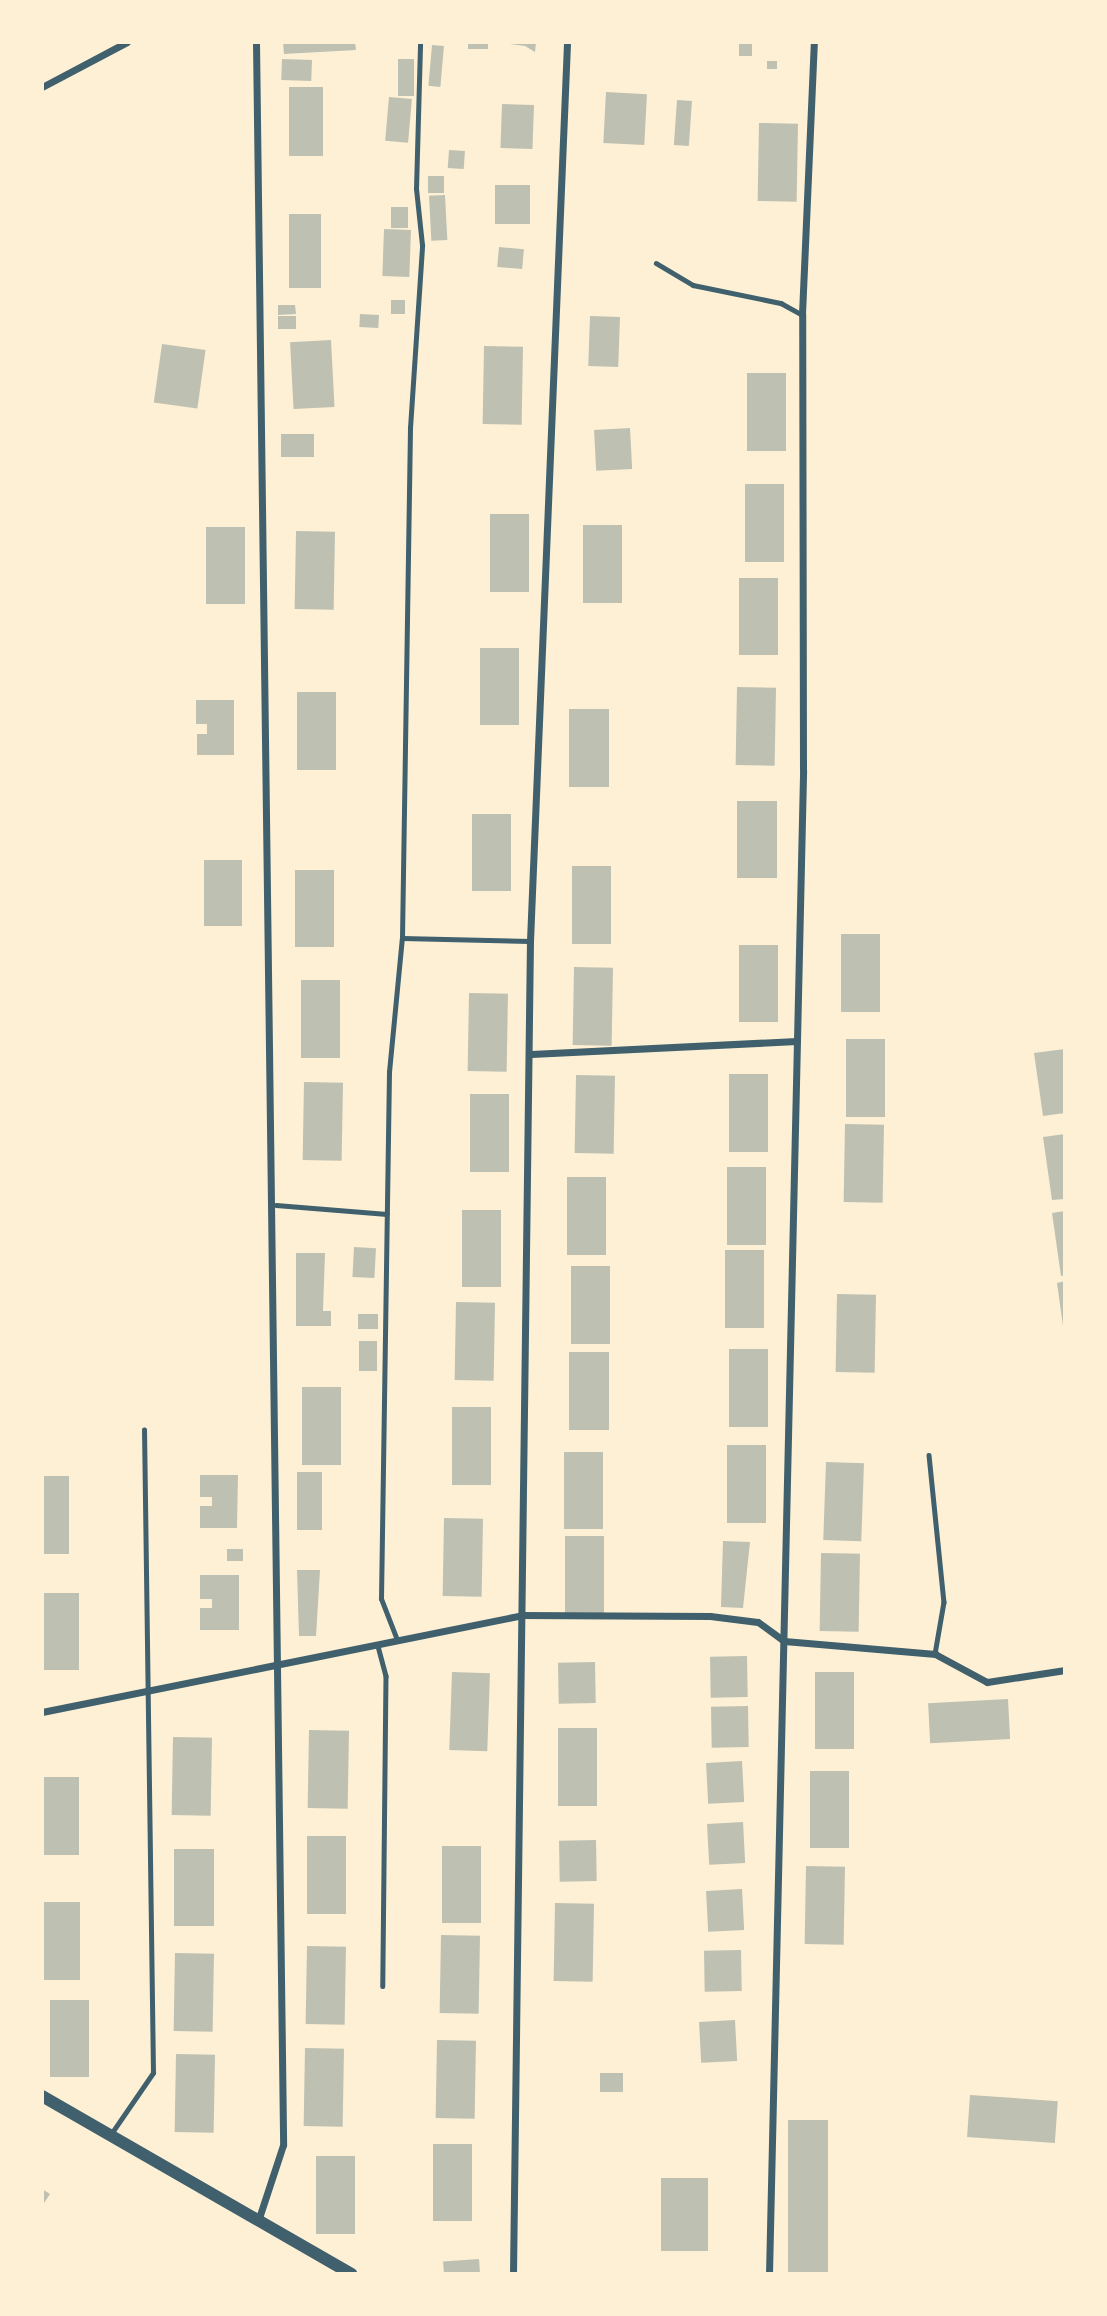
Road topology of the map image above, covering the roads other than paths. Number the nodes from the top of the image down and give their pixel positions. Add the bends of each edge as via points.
1 (127, 42) edge
2 (256, 42) edge
3 (420, 42) edge
4 (567, 42) edge
5 (814, 42) edge
6 (42, 87) edge
7 (656, 263) dead end
8 (802, 314) junction
9 (402, 938) junction
10 (530, 941) junction
11 (797, 1041) junction
12 (531, 1054) junction
13 (276, 1205) junction
14 (387, 1214) junction
15 (144, 1430) dead end
16 (929, 1455) dead end
17 (521, 1615) junction
18 (397, 1640) junction
19 (784, 1641) junction
20 (378, 1646) junction
21 (935, 1654) junction
22 (276, 1668) junction
23 (1065, 1670) edge
24 (146, 1692) junction
25 (42, 1712) edge
26 (383, 1986) dead end
27 (42, 2096) edge
28 (110, 2135) junction
29 (259, 2218) junction
30 (351, 2274) edge
31 (513, 2274) edge
32 (769, 2274) edge

1 - 6 street
2 - 13 street
3 - 9 lane via 416,189 422,245 410,428
4 - 10 street
5 - 8 street
7 - 8 lane via 693,285 781,303
8 - 11 street
9 - 10 lane
9 - 14 lane via 389,1072
10 - 12 street
11 - 12 street
11 - 19 street
12 - 17 street
13 - 14 lane
13 - 22 street via 270,1429
14 - 18 lane via 381,1599
15 - 24 lane
16 - 21 lane via 944,1602
17 - 18 street
17 - 19 street via 710,1616 758,1622
17 - 31 street
18 - 20 street
19 - 21 street
19 - 32 street
20 - 22 street
20 - 26 lane via 386,1676
21 - 23 street via 987,1682
22 - 24 street
22 - 29 street via 283,2145
24 - 25 street
24 - 28 lane via 153,2073
27 - 28 street
28 - 29 street
29 - 30 street

